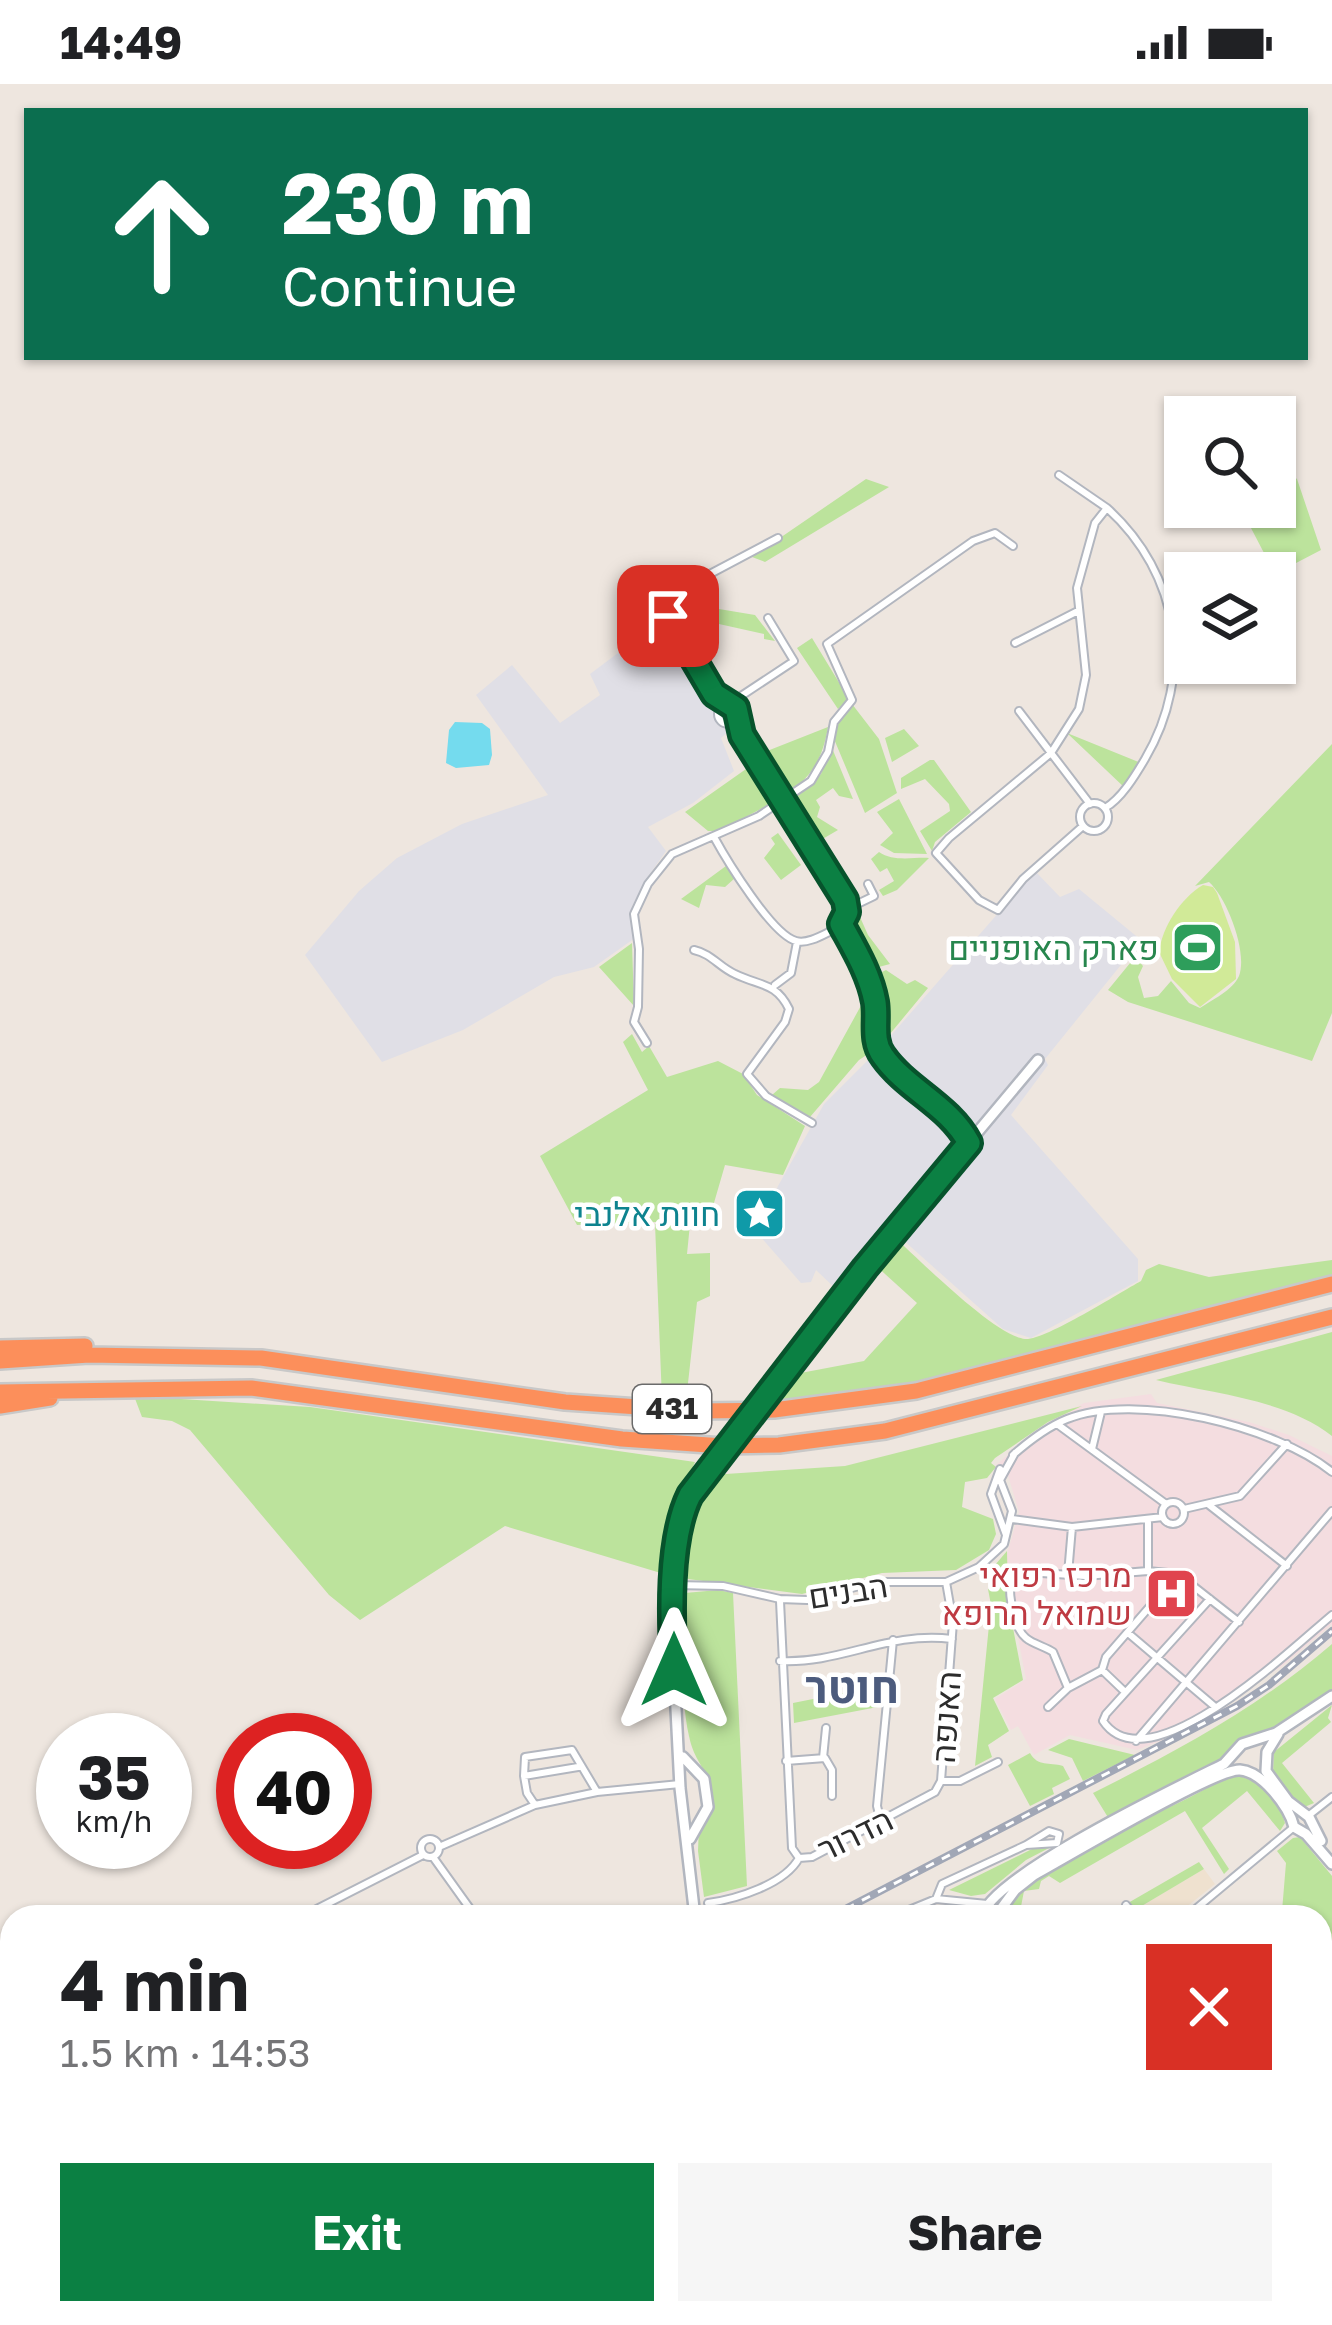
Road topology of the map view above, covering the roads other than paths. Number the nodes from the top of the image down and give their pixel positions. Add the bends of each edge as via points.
1 (1059, 475) dead end
2 (1106, 508) junction
3 (778, 538) dead end
4 (1013, 546) dead end
5 (1078, 611) junction
6 (769, 618) dead end
7 (1015, 643) dead end
8 (714, 694) junction
9 (743, 696) junction
10 (728, 704) junction
11 (718, 710) junction
12 (1018, 711) dead end
13 (737, 714) junction
14 (727, 724) junction
15 (742, 735) junction
16 (1051, 753) junction
17 (783, 801) junction
18 (1090, 804) junction
19 (1105, 808) junction
20 (1083, 826) junction
21 (714, 837) junction
22 (868, 884) dead end
23 (847, 909) junction
24 (841, 924) junction
25 (797, 942) junction
26 (694, 950) dead end
27 (771, 986) junction
28 (646, 1043) dead end
29 (1038, 1060) dead end
30 (812, 1123) dead end
31 (969, 1143) junction
32 (1332, 1284) edge
33 (1332, 1317) edge
34 (0, 1348) edge
35 (141, 1355) junction
36 (0, 1360) edge
37 (155, 1387) junction
38 (0, 1392) edge
39 (0, 1406) edge
40 (1102, 1410) junction
41 (1057, 1424) junction
42 (1287, 1444) junction
43 (1092, 1449) junction
44 (1003, 1469) junction
45 (1332, 1472) edge
46 (1166, 1504) junction
47 (1208, 1504) junction
48 (1184, 1510) junction
49 (1332, 1511) edge
50 (1163, 1517) junction
51 (1012, 1519) junction
52 (1148, 1521) junction
53 (1072, 1527) junction
54 (1006, 1538) junction
55 (1287, 1566) junction
56 (1148, 1571) junction
57 (1068, 1574) junction
58 (1178, 1574) junction
59 (946, 1582) junction
60 (675, 1585) junction
61 (780, 1599) junction
62 (1210, 1599) junction
63 (1332, 1615) edge
64 (1239, 1622) junction
65 (1128, 1633) junction
66 (952, 1639) junction
67 (892, 1640) junction
68 (1157, 1658) junction
69 (780, 1660) junction
70 (1102, 1670) junction
71 (1187, 1682) junction
72 (1068, 1688) junction
73 (1125, 1692) junction
74 (1332, 1696) edge
75 (1214, 1706) junction
76 (1048, 1708) dead end
77 (826, 1728) dead end
78 (1282, 1730) junction
79 (1136, 1741) junction
80 (1252, 1741) junction
81 (678, 1750) junction
82 (1236, 1750) junction
83 (823, 1758) junction
84 (1266, 1758) junction
85 (786, 1761) junction
86 (998, 1762) dead end
87 (580, 1768) junction
88 (1247, 1771) junction
89 (695, 1773) junction
90 (524, 1776) junction
91 (681, 1781) junction
92 (941, 1781) junction
93 (596, 1792) junction
94 (832, 1796) dead end
95 (1332, 1797) edge
96 (535, 1804) junction
97 (686, 1816) junction
98 (700, 1819) junction
99 (1301, 1821) junction
100 (881, 1822) junction
101 (689, 1845) junction
102 (1026, 1845) junction
103 (439, 1847) junction
104 (1332, 1854) edge
105 (423, 1855) junction
106 (433, 1857) junction
107 (800, 1858) junction
108 (1332, 1864) edge
109 (936, 1899) junction
110 (965, 1901) junction
111 (708, 1904) dead end
112 (325, 1905) edge
113 (467, 1905) edge
114 (694, 1905) edge
115 (921, 1905) edge
116 (969, 1905) edge
117 (982, 1905) edge
118 (997, 1905) edge
119 (998, 1905) edge
120 (1207, 1905) edge

1 - 2 street
2 - 5 street via 1080,574
2 - 19 street via 1149,558 1171,613 1176,654 1161,730 1137,774
3 - 8 street via 669,604 671,624
4 - 17 street via 995,533 974,541 827,644 852,700 833,722 818,772
5 - 7 street
5 - 16 street via 1084,699
6 - 9 street via 794,661
8 - 10 street
8 - 11 street
9 - 10 street
9 - 13 street
10 - 11 street
10 - 13 street
11 - 14 street
12 - 16 street
13 - 14 street
13 - 15 street
14 - 15 street
15 - 17 street
16 - 18 street
16 - 20 street via 937,854 998,910
17 - 21 street
17 - 23 street
18 - 19 street
18 - 20 street via 1080,814
19 - 20 street via 1105,826
21 - 25 street via 758,903
21 - 28 street via 667,858 635,908 634,1022
22 - 23 street via 874,896
23 - 24 street
24 - 25 street
24 - 31 street via 868,977 883,1056
25 - 27 street via 790,973
26 - 27 street
27 - 30 street via 788,1014 747,1074 766,1096
29 - 31 street
31 - 60 street, bridge via 701,1479 678,1528
32 - 35 highway, 431 via 916,1391 789,1409 583,1403 283,1360
33 - 37 highway, 431 via 885,1431 779,1445 637,1441 279,1390
34 - 35 highway via 89,1346
35 - 36 highway, 431
37 - 38 highway, 431
37 - 39 highway
40 - 41 street
40 - 42 street via 1156,1409
40 - 43 street
41 - 43 street
41 - 44 street
42 - 45 street
42 - 47 street via 1240,1496
43 - 46 street
44 - 51 street
44 - 54 street via 991,1495
46 - 48 street
46 - 50 street
47 - 48 street
47 - 55 street
48 - 50 street via 1175,1523
49 - 55 street
50 - 52 street
51 - 53 street
51 - 54 street
52 - 53 street
52 - 56 street
53 - 57 street
54 - 59 street via 991,1559
55 - 64 street
56 - 57 street
56 - 58 street
57 - 72 street via 1015,1569 1009,1586 1022,1633 1053,1652
58 - 62 street
58 - 65 street
59 - 61 street, הבנים via 874,1582
59 - 66 street, האנפה
60 - 61 street, הבנים
60 - 81 street
61 - 69 street
62 - 64 street
62 - 68 street
63 - 75 street
64 - 71 street
65 - 68 street
65 - 70 street
66 - 67 street
66 - 92 street, האנפה
67 - 69 street via 815,1661
67 - 100 street
68 - 71 street
68 - 73 street
69 - 85 street
70 - 72 street
70 - 73 street
71 - 75 street
71 - 79 street
72 - 76 street
73 - 79 street via 1103,1721
74 - 78 street
75 - 79 street via 1174,1732
77 - 83 street
78 - 80 street
78 - 84 street
80 - 82 street
80 - 84 street
81 - 89 street
81 - 91 street
82 - 88 street via 1237,1765
82 - 118 street via 1224,1764 1022,1874
83 - 85 street
83 - 94 street
84 - 88 street
84 - 99 street via 1270,1779
85 - 107 street via 792,1848
86 - 92 street, הדרור via 960,1781
87 - 90 street
87 - 90 street via 566,1748 525,1757
87 - 93 street
88 - 99 street
88 - 119 street via 1232,1770 1173,1798 1034,1875
89 - 91 street
89 - 98 street via 706,1786
90 - 96 street
91 - 93 street
91 - 97 street
92 - 100 street, הדרור via 929,1798
93 - 96 street
95 - 99 street
96 - 103 street
97 - 98 street
97 - 101 street
98 - 101 street
99 - 104 street
99 - 108 street
99 - 120 street
100 - 107 street, הדרור
101 - 114 street
102 - 102 street via 1054,1844 1059,1834 1049,1831
102 - 109 street via 942,1884
103 - 105 street via 424,1840
103 - 106 street
105 - 106 street
105 - 112 street
106 - 113 street
107 - 111 street, הדרור via 765,1884
109 - 110 street
109 - 115 street
110 - 116 street
110 - 117 street

